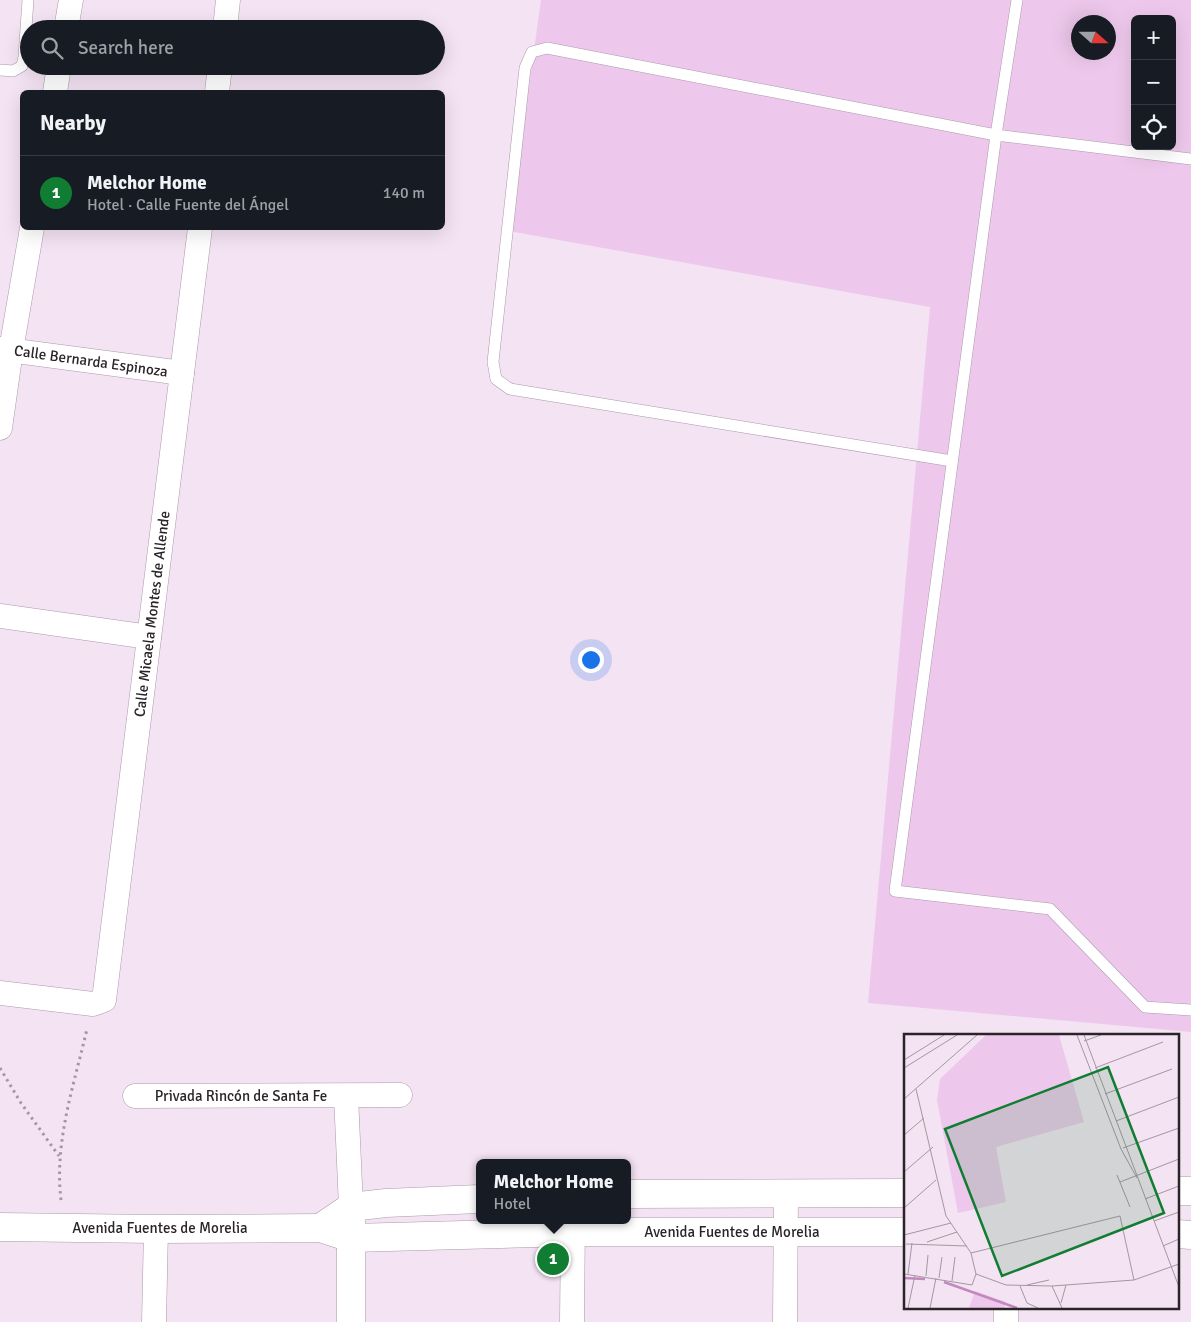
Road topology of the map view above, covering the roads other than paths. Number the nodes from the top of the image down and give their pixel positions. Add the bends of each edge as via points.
1 (28, 0) edge
2 (71, 0) edge
3 (228, 0) edge
4 (1017, 0) edge
5 (27, 20) edge
6 (68, 20) edge
7 (226, 20) edge
8 (20, 67) edge
9 (0, 70) edge
10 (58, 75) edge
11 (219, 75) edge
12 (55, 90) edge
13 (217, 90) edge
14 (996, 134) junction
15 (1191, 159) edge
16 (32, 230) edge
17 (200, 230) edge
18 (6, 349) edge
19 (182, 373) junction
20 (0, 428) edge
21 (952, 461) junction
22 (0, 616) edge
23 (149, 637) junction
24 (0, 993) edge
25 (1191, 1010) edge
26 (400, 1095) dead end
27 (135, 1096) dead end
28 (346, 1096) junction
29 (1178, 1191) edge
30 (1191, 1191) edge
31 (904, 1192) edge
32 (786, 1193) junction
33 (631, 1194) edge
34 (476, 1199) edge
35 (351, 1207) junction
36 (573, 1226) edge
37 (0, 1227) edge
38 (320, 1228) junction
39 (156, 1229) junction
40 (904, 1232) edge
41 (786, 1233) junction
42 (1178, 1234) edge
43 (1191, 1235) edge
44 (351, 1238) junction
45 (154, 1322) edge
46 (351, 1322) edge
47 (572, 1322) edge
48 (785, 1322) edge

1 - 5 lane
2 - 6 street
3 - 7 street
4 - 14 lane
8 - 9 lane via 13,71
10 - 12 street
11 - 13 street
14 - 15 lane
14 - 21 lane
14 - 21 lane via 547,48 532,52 524,68 493,362 496,379 510,389
16 - 18 street
17 - 19 street, Calle Micaela Montes de Allende
18 - 19 street, Calle Bernarda Espinoza
18 - 20 street
19 - 23 street, Calle Micaela Montes de Allende
21 - 25 lane via 895,891 1050,909 1145,1007
22 - 23 street
23 - 24 street, Calle Micaela Montes de Allende via 98,1002
26 - 28 street, Privada Rincón de Santa Fe
27 - 28 street, Privada Rincón de Santa Fe
28 - 35 street, Privada Rincón de Santa Fe
29 - 30 street
31 - 32 street
32 - 33 street
32 - 41 street
34 - 35 street
35 - 38 street
35 - 44 street
36 - 41 street, Avenida Fuentes de Morelia
36 - 44 street, Avenida Fuentes de Morelia
36 - 47 street
37 - 39 street, Avenida Fuentes de Morelia
38 - 39 street, Avenida Fuentes de Morelia
38 - 44 street, Avenida Fuentes de Morelia
39 - 45 street
40 - 41 street, Avenida Fuentes de Morelia
41 - 48 street
42 - 43 street
44 - 46 street

